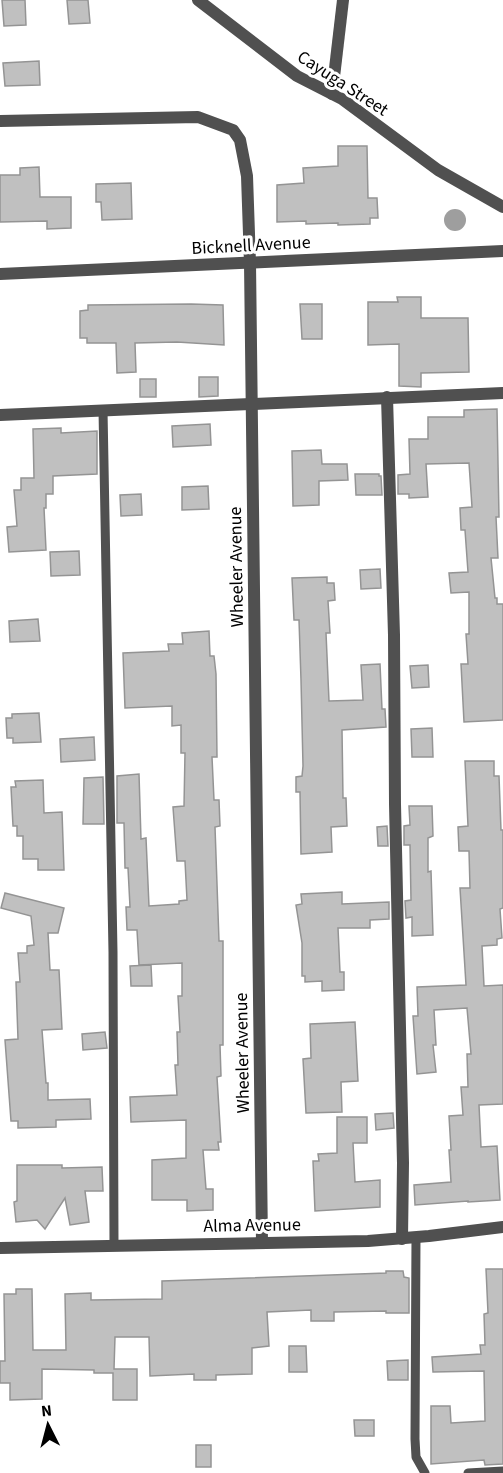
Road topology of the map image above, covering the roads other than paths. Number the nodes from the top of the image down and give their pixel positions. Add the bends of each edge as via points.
1 (198, 0) edge
2 (343, 0) edge
3 (332, 94) junction
4 (0, 121) edge
5 (503, 207) edge
6 (503, 251) edge
7 (250, 263) junction
8 (0, 274) edge
9 (503, 393) edge
10 (387, 398) junction
11 (252, 403) junction
12 (103, 410) junction
13 (0, 415) edge
14 (503, 1227) edge
15 (416, 1238) junction
16 (402, 1239) junction
17 (262, 1243) junction
18 (114, 1245) junction
19 (0, 1248) edge
20 (503, 1471) edge
21 (425, 1473) edge
22 (468, 1473) edge

1 - 3 street, Cayuga Street via 297,76
2 - 3 street
3 - 5 street, Cayuga Street via 438,170
4 - 7 street, Wheeler Avenue via 198,117 234,130 240,140 247,176
6 - 7 street, Bicknell Avenue
7 - 8 street, Bicknell Avenue
7 - 11 street, Wheeler Avenue
9 - 10 street
10 - 11 street
10 - 16 street
11 - 12 street
11 - 17 street, Wheeler Avenue
12 - 13 street
12 - 18 lane via 113,941
14 - 15 street, Alma Avenue
15 - 16 street, Alma Avenue
15 - 21 lane via 415,1439 416,1457
16 - 17 street, Alma Avenue
17 - 18 street, Alma Avenue
18 - 19 street, Alma Avenue
20 - 22 lane

